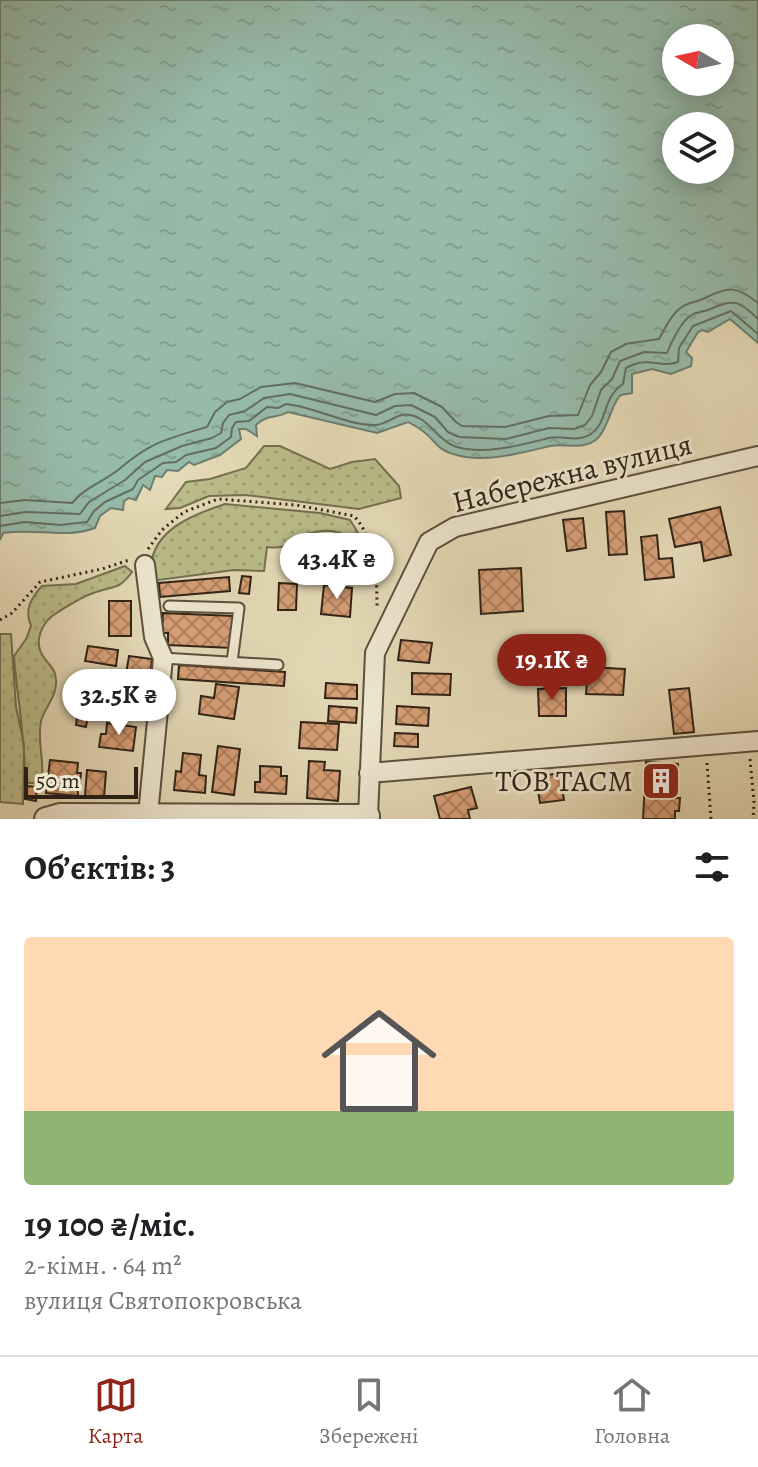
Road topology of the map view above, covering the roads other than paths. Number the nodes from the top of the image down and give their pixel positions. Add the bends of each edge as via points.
1 (758, 456) edge
2 (139, 559) road end
3 (169, 606) dead end
4 (163, 658) junction
5 (232, 662) junction
6 (278, 665) dead end
7 (753, 741) edge
8 (369, 773) junction
9 (148, 815) junction
10 (368, 818) edge
11 (46, 819) edge

1 - 8 street, Набережна вулиця via 455,527 429,542 375,653
2 - 4 street
3 - 5 lane via 239,608
4 - 5 lane
4 - 9 street
5 - 6 lane
7 - 8 street
8 - 10 street
9 - 10 street
9 - 11 street

